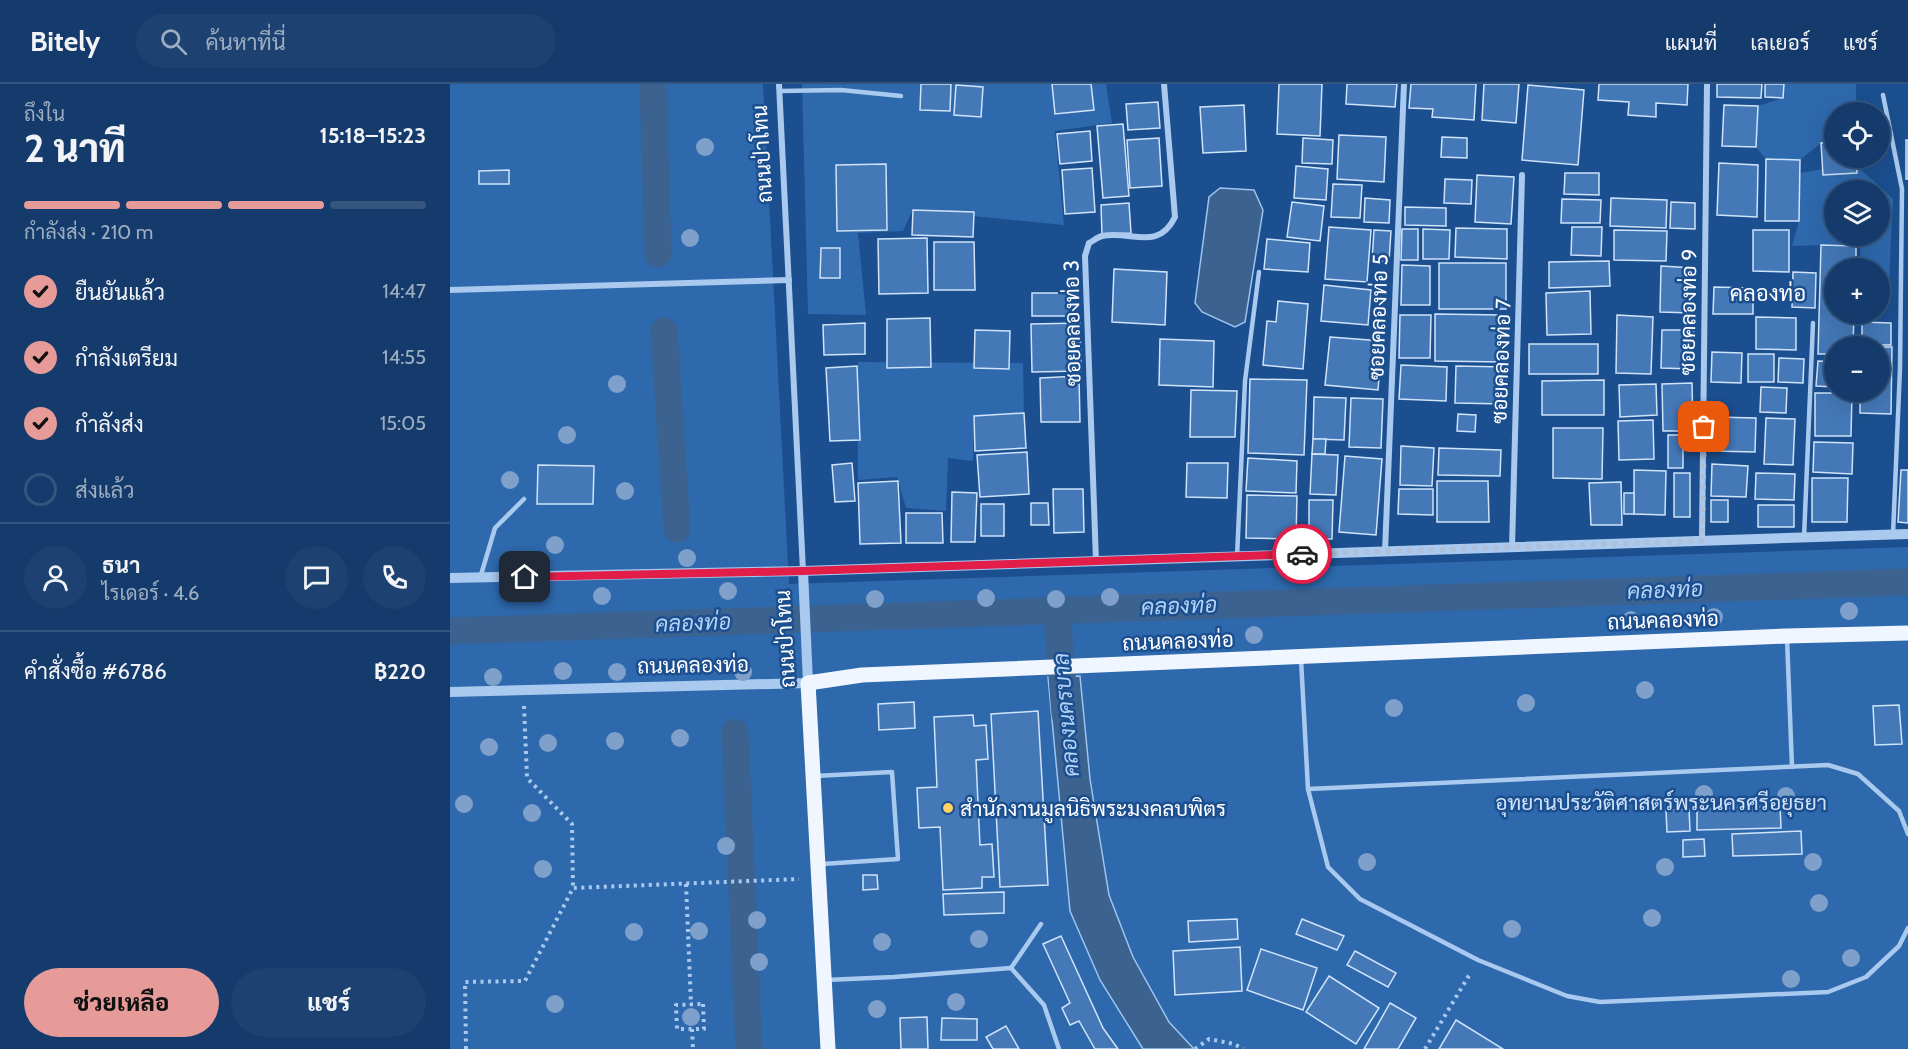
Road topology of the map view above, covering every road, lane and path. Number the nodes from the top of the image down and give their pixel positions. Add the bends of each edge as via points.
1 (1164, 84) edge
2 (1404, 84) edge
3 (1707, 84) edge
4 (779, 88) edge
5 (1883, 95) dead end
6 (901, 96) dead end
7 (1522, 175) dead end
8 (1259, 272) dead end
9 (789, 280) junction
10 (450, 290) edge
11 (1813, 323) dead end
12 (524, 500) dead end
13 (1908, 534) edge
14 (1893, 535) junction
15 (1804, 538) junction
16 (1702, 541) junction
17 (1512, 548) junction
18 (1385, 552) junction
19 (1237, 557) junction
20 (1096, 561) junction
21 (803, 571) junction
22 (480, 578) junction
23 (450, 579) edge
24 (1908, 633) edge
25 (1786, 636) junction
26 (1300, 657) junction
27 (808, 683) junction
28 (523, 690) junction
29 (450, 692) edge
30 (1792, 767) junction
31 (812, 776) junction
32 (1308, 789) junction
33 (1908, 834) edge
34 (817, 871) junction
35 (686, 884) junction
36 (573, 888) junction
37 (1041, 924) dead end
38 (1908, 928) edge
39 (1478, 960) junction
40 (1011, 968) junction
41 (824, 980) junction
42 (691, 1005) junction
43 (692, 1029) junction
44 (1197, 1047) edge
45 (466, 1049) edge
46 (693, 1049) edge
47 (828, 1049) edge
48 (1059, 1049) edge
49 (1242, 1049) edge
50 (1425, 1049) edge

1 - 20 street, ซอยคลองท่อ 3 via 1175,217 1170,228 1156,237 1101,236 1089,243 1085,256
2 - 18 street, ซอยคลองท่อ 5
3 - 16 street, ซอยคลองท่อ 9
4 - 6 lane
4 - 9 street, ถนนป่าโทน
5 - 14 lane via 1902,189
7 - 17 street, ซอยคลองท่อ 7
8 - 19 lane via 1245,381
9 - 10 street
9 - 21 street, ถนนป่าโทน
11 - 15 lane
12 - 22 lane via 495,528
13 - 14 street
14 - 15 street
15 - 16 street
16 - 17 street
17 - 18 street
18 - 19 street
19 - 20 street
20 - 21 street
21 - 22 street
21 - 27 street, ถนนป่าโทน
22 - 23 street
24 - 25 main road, ถนนคลองท่อ
25 - 26 main road, ถนนคลองท่อ
25 - 30 lane
26 - 27 main road, ถนนคลองท่อ via 862,675
26 - 32 lane
27 - 28 street, ถนนคลองท่อ
27 - 31 main road, ถนนป่าโทน
28 - 29 street, ถนนคลองท่อ
28 - 36 path via 526,778 572,824
30 - 32 lane
30 - 33 lane via 1828,765 1858,774 1899,811
31 - 34 main road, ถนนป่าโทน
31 - 34 lane via 892,772 898,859
32 - 39 lane via 1328,867 1360,899
34 - 35 path via 764,880
34 - 41 main road, ถนนป่าโทน
35 - 36 path
35 - 42 path
36 - 45 path via 525,981 465,982
37 - 40 lane
38 - 39 lane via 1899,946 1866,977 1828,992 1600,1002 1567,996
39 - 50 path
40 - 41 lane
40 - 48 lane via 1044,1005
41 - 47 main road, ถนนป่าโทน
42 - 43 path via 703,1004 704,1029
42 - 43 path via 676,1005 677,1029
43 - 46 path
44 - 49 path via 1209,1040

